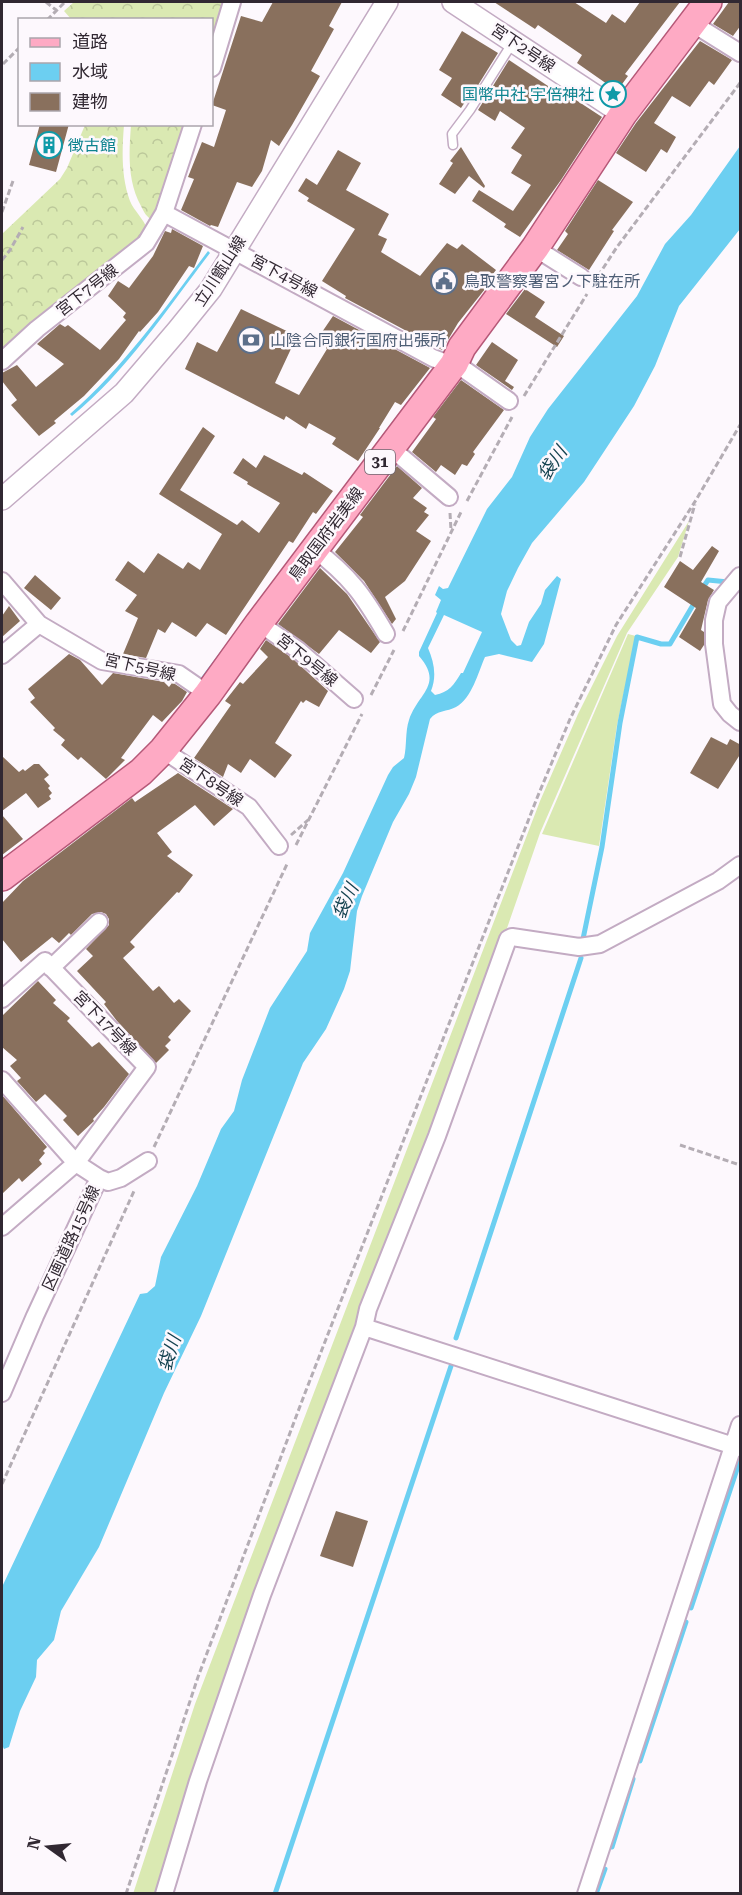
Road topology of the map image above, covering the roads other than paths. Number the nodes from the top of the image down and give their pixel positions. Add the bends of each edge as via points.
1 (232, 2) edge
2 (387, 2) edge
3 (453, 2) edge
4 (708, 2) edge
5 (692, 23) junction
6 (513, 42) junction
7 (741, 53) edge
8 (213, 65) edge
9 (623, 114) junction
10 (192, 126) edge
11 (453, 145) dead end
12 (164, 213) junction
13 (535, 248) junction
14 (234, 250) junction
15 (587, 281) road end
16 (2, 361) edge
17 (454, 364) junction
18 (516, 403) road end
19 (391, 448) junction
20 (449, 497) dead end
21 (2, 499) edge
22 (314, 549) junction
23 (741, 576) edge
24 (2, 580) edge
25 (259, 623) junction
26 (39, 624) junction
27 (393, 641) road end
28 (2, 655) edge
29 (208, 694) junction
30 (363, 702) road end
31 (741, 722) edge
32 (163, 750) junction
33 (288, 851) road end
34 (741, 866) edge
35 (2, 878) edge
36 (99, 922) dead end
37 (51, 968) junction
38 (2, 999) edge
39 (2, 1080) edge
40 (148, 1161) road end
41 (76, 1163) junction
42 (99, 1178) junction
43 (2, 1227) edge
44 (364, 1327) junction
45 (2, 1393) edge
46 (741, 1425) edge
47 (737, 1447) edge
48 (164, 1893) edge
49 (586, 1893) edge

1 - 8 street
2 - 14 street, 立川甑山線
3 - 6 street, 宮下2号線
4 - 5 main road, 鳥取国府岩美線 / 31
5 - 7 street
5 - 9 main road, 鳥取国府岩美線 / 31
6 - 9 street, 宮下2号線
6 - 11 lane via 452,134
9 - 13 main road, 鳥取国府岩美線 / 31
10 - 12 street
12 - 14 street, 宮下4号線
12 - 16 street, 宮下7号線 via 146,243
13 - 15 street
13 - 17 main road, 鳥取国府岩美線 / 31 via 462,347
14 - 17 street, 宮下4号線 via 433,358
14 - 21 street, 立川甑山線 via 211,289 124,393
17 - 18 street, 宮下4号線
17 - 19 main road, 鳥取国府岩美線 / 31
19 - 20 street
19 - 22 main road, 鳥取国府岩美線 / 31
22 - 25 main road, 鳥取国府岩美線 / 31
22 - 27 street via 357,587
23 - 31 street via 718,602 714,644 722,704
24 - 26 street, 宮下5号線
25 - 29 main road, 鳥取国府岩美線 / 31
25 - 30 street, 宮下9号線
26 - 28 street
26 - 29 street, 宮下5号線 via 102,661 179,674
29 - 32 main road, 鳥取国府岩美線 / 31
32 - 33 street, 宮下8号線 via 249,807
32 - 35 main road, 鳥取国府岩美線 / 31 via 141,772
34 - 44 street via 600,944 579,947 507,939
36 - 37 street
37 - 38 street via 45,961
37 - 41 street, 宮下17号線 via 147,1067
39 - 41 street, 区画道路15号線
40 - 42 street via 121,1178 108,1182
41 - 42 street, 区画道路15号線
41 - 43 street
42 - 45 street, 区画道路15号線
44 - 47 street
44 - 48 street via 262,1595
46 - 47 street
47 - 49 street

